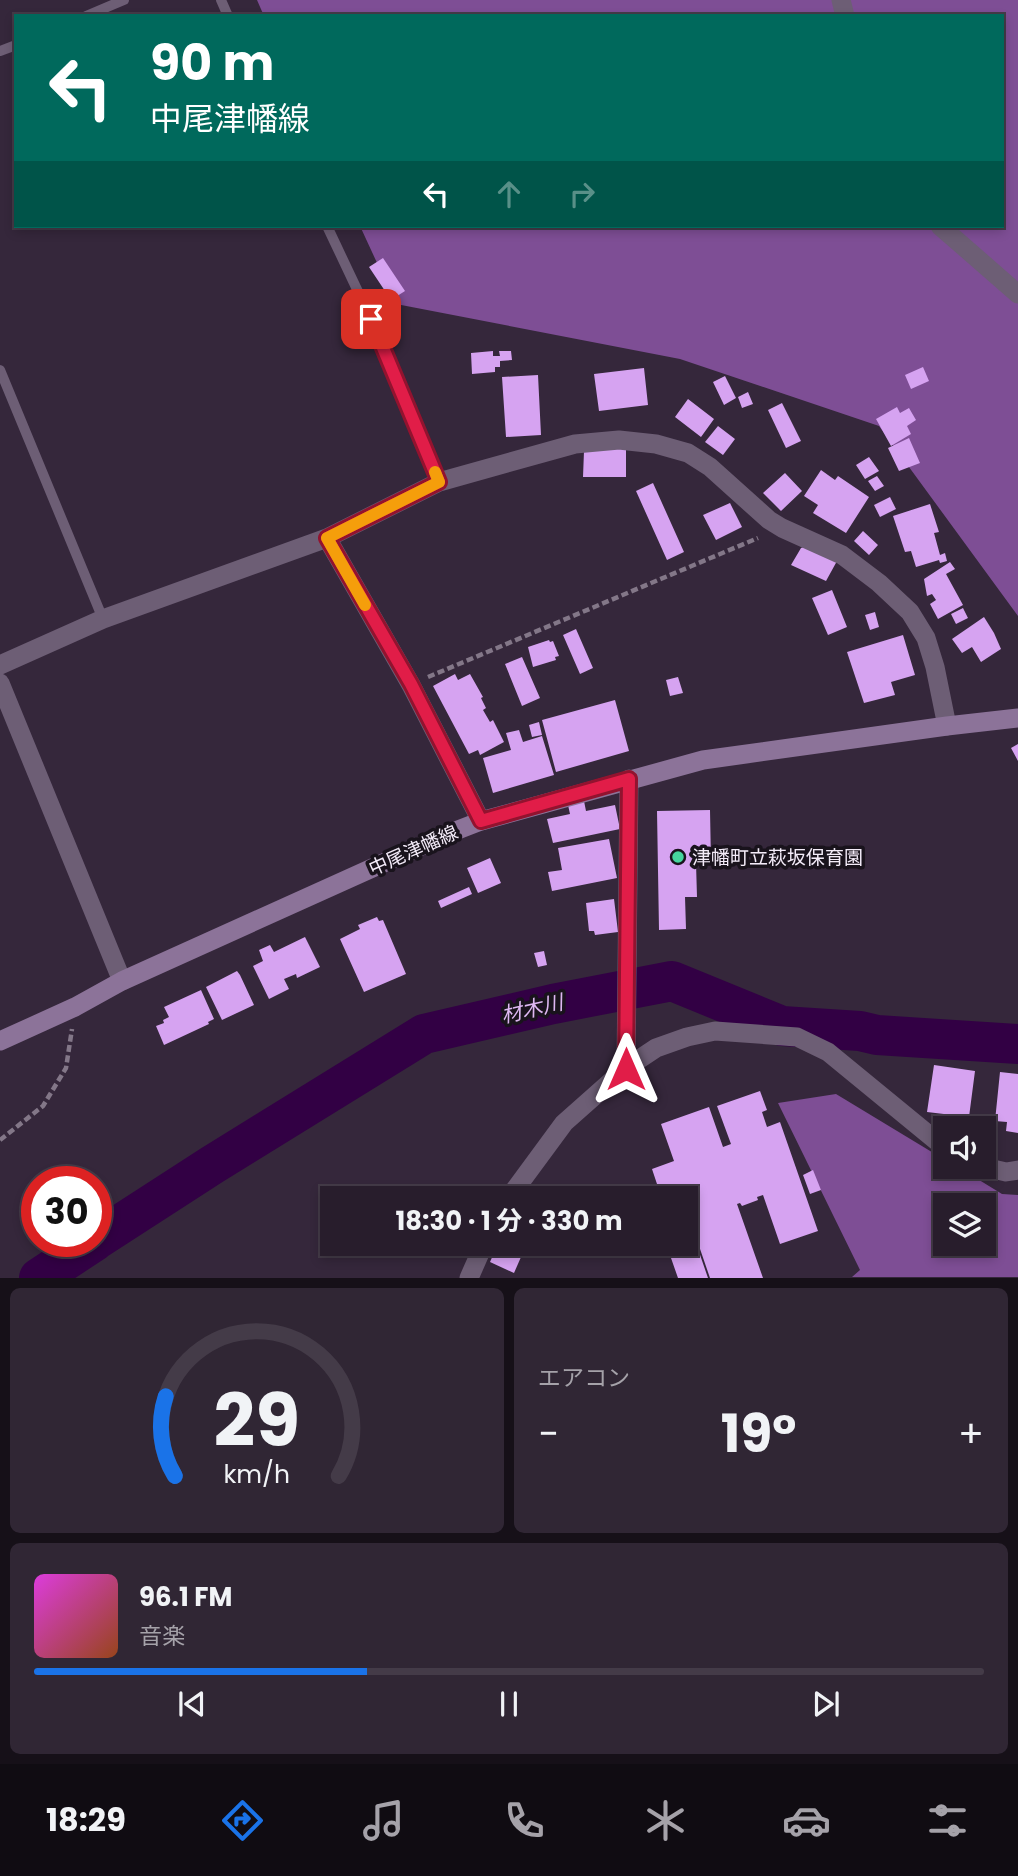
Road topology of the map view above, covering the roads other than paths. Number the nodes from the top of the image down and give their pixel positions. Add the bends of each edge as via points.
1 (124, 0) edge
2 (91, 14) edge
3 (328, 228) edge
4 (942, 228) edge
5 (1018, 294) edge
6 (0, 370) edge
7 (439, 482) junction
8 (327, 538) junction
9 (103, 619) junction
10 (0, 665) edge
11 (0, 682) edge
12 (1018, 718) edge
13 (947, 726) junction
14 (629, 779) junction
15 (481, 821) junction
16 (122, 981) junction
17 (0, 1041) edge
18 (626, 1069) junction
19 (933, 1138) edge
20 (996, 1170) edge
21 (1018, 1170) edge
22 (518, 1186) edge
23 (479, 1256) edge
24 (469, 1278) edge

1 - 2 lane
3 - 7 lane
4 - 5 street
6 - 9 lane
7 - 8 street
7 - 13 street via 575,444 619,440 688,453 769,520 842,555 910,612 926,638
8 - 9 street
8 - 15 street via 411,684
9 - 10 street
11 - 16 street
12 - 13 main road, 中尾津幡線
13 - 14 main road, 中尾津幡線 via 703,760
14 - 15 main road, 中尾津幡線
14 - 18 street
15 - 16 main road, 中尾津幡線
16 - 17 main road, 中尾津幡線
18 - 19 street via 656,1048 715,1031 797,1037 828,1052
18 - 22 street via 564,1124
20 - 21 street
23 - 24 street

